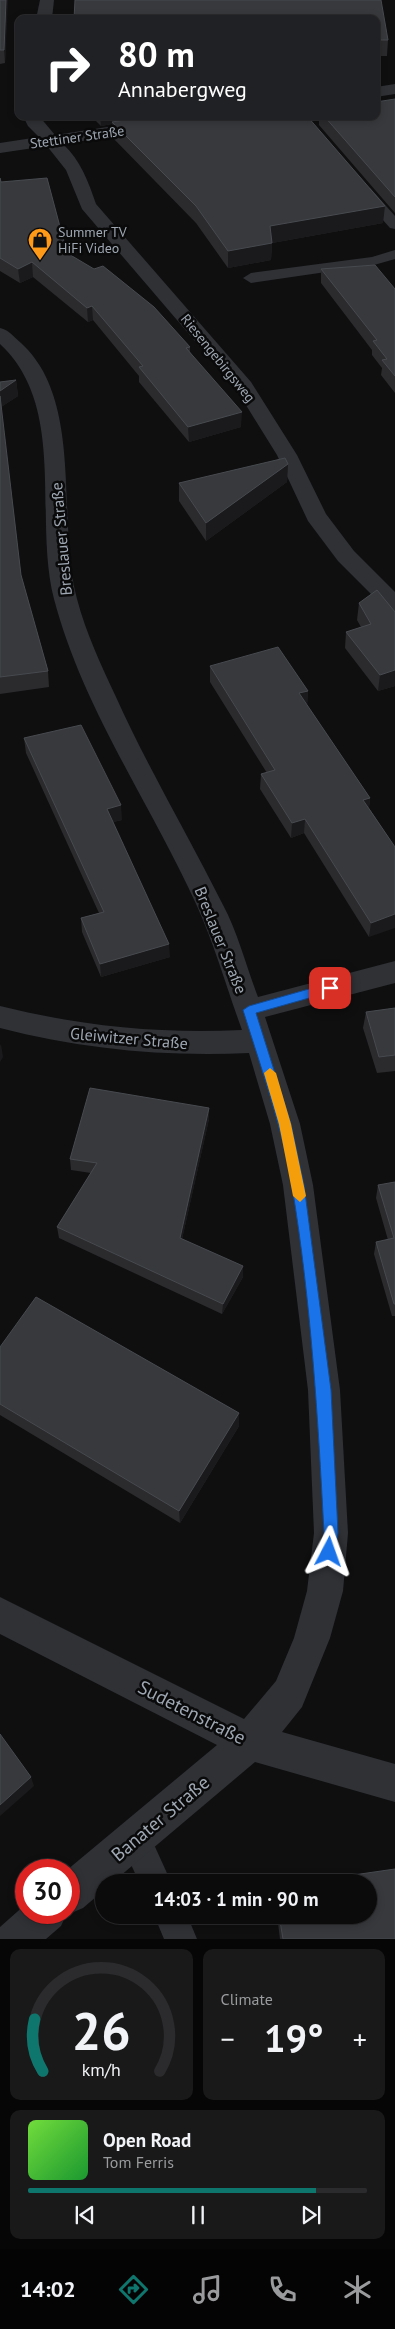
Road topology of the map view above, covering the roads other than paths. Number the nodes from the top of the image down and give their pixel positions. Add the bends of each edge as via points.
1 (47, 0) edge
2 (45, 15) edge
3 (395, 89) edge
4 (380, 91) edge
5 (33, 120) edge
6 (188, 120) edge
7 (51, 141) junction
8 (0, 148) edge
9 (357, 182) edge
10 (395, 225) edge
11 (395, 254) edge
12 (251, 278) dead end
13 (0, 334) edge
14 (395, 605) edge
15 (395, 972) edge
16 (249, 1010) junction
17 (0, 1017) edge
18 (260, 1042) junction
19 (0, 1615) edge
20 (250, 1742) junction
21 (395, 1783) edge
22 (136, 1838) junction
23 (152, 1874) edge
24 (80, 1885) edge
25 (33, 1924) edge
26 (174, 1924) edge
27 (15, 1939) edge
28 (181, 1939) edge

1 - 2 street
3 - 4 street
5 - 7 street, Riesengebirgsweg
6 - 7 street, Stettiner Straße
7 - 8 street, Stettiner Straße
7 - 14 street, Riesengebirgsweg via 75,170 88,205 244,386 287,455 321,523 346,556
9 - 10 lane
11 - 12 lane via 374,261
13 - 16 street, Breslauer Straße via 22,355 36,377 52,425 58,547 65,598 83,652 116,724 210,906
15 - 16 street
16 - 18 street, Breslauer Straße
17 - 18 street, Gleiwitzer Straße via 52,1031 133,1042
18 - 20 street, Breslauer Straße via 285,1124 298,1185 324,1390 331,1533 325,1591 312,1638 289,1694
19 - 20 street, Sudetenstraße
20 - 21 street, Sudetenstraße
20 - 22 street, Banater Straße
22 - 23 lane
22 - 24 street, Banater Straße
25 - 27 street
26 - 28 lane

